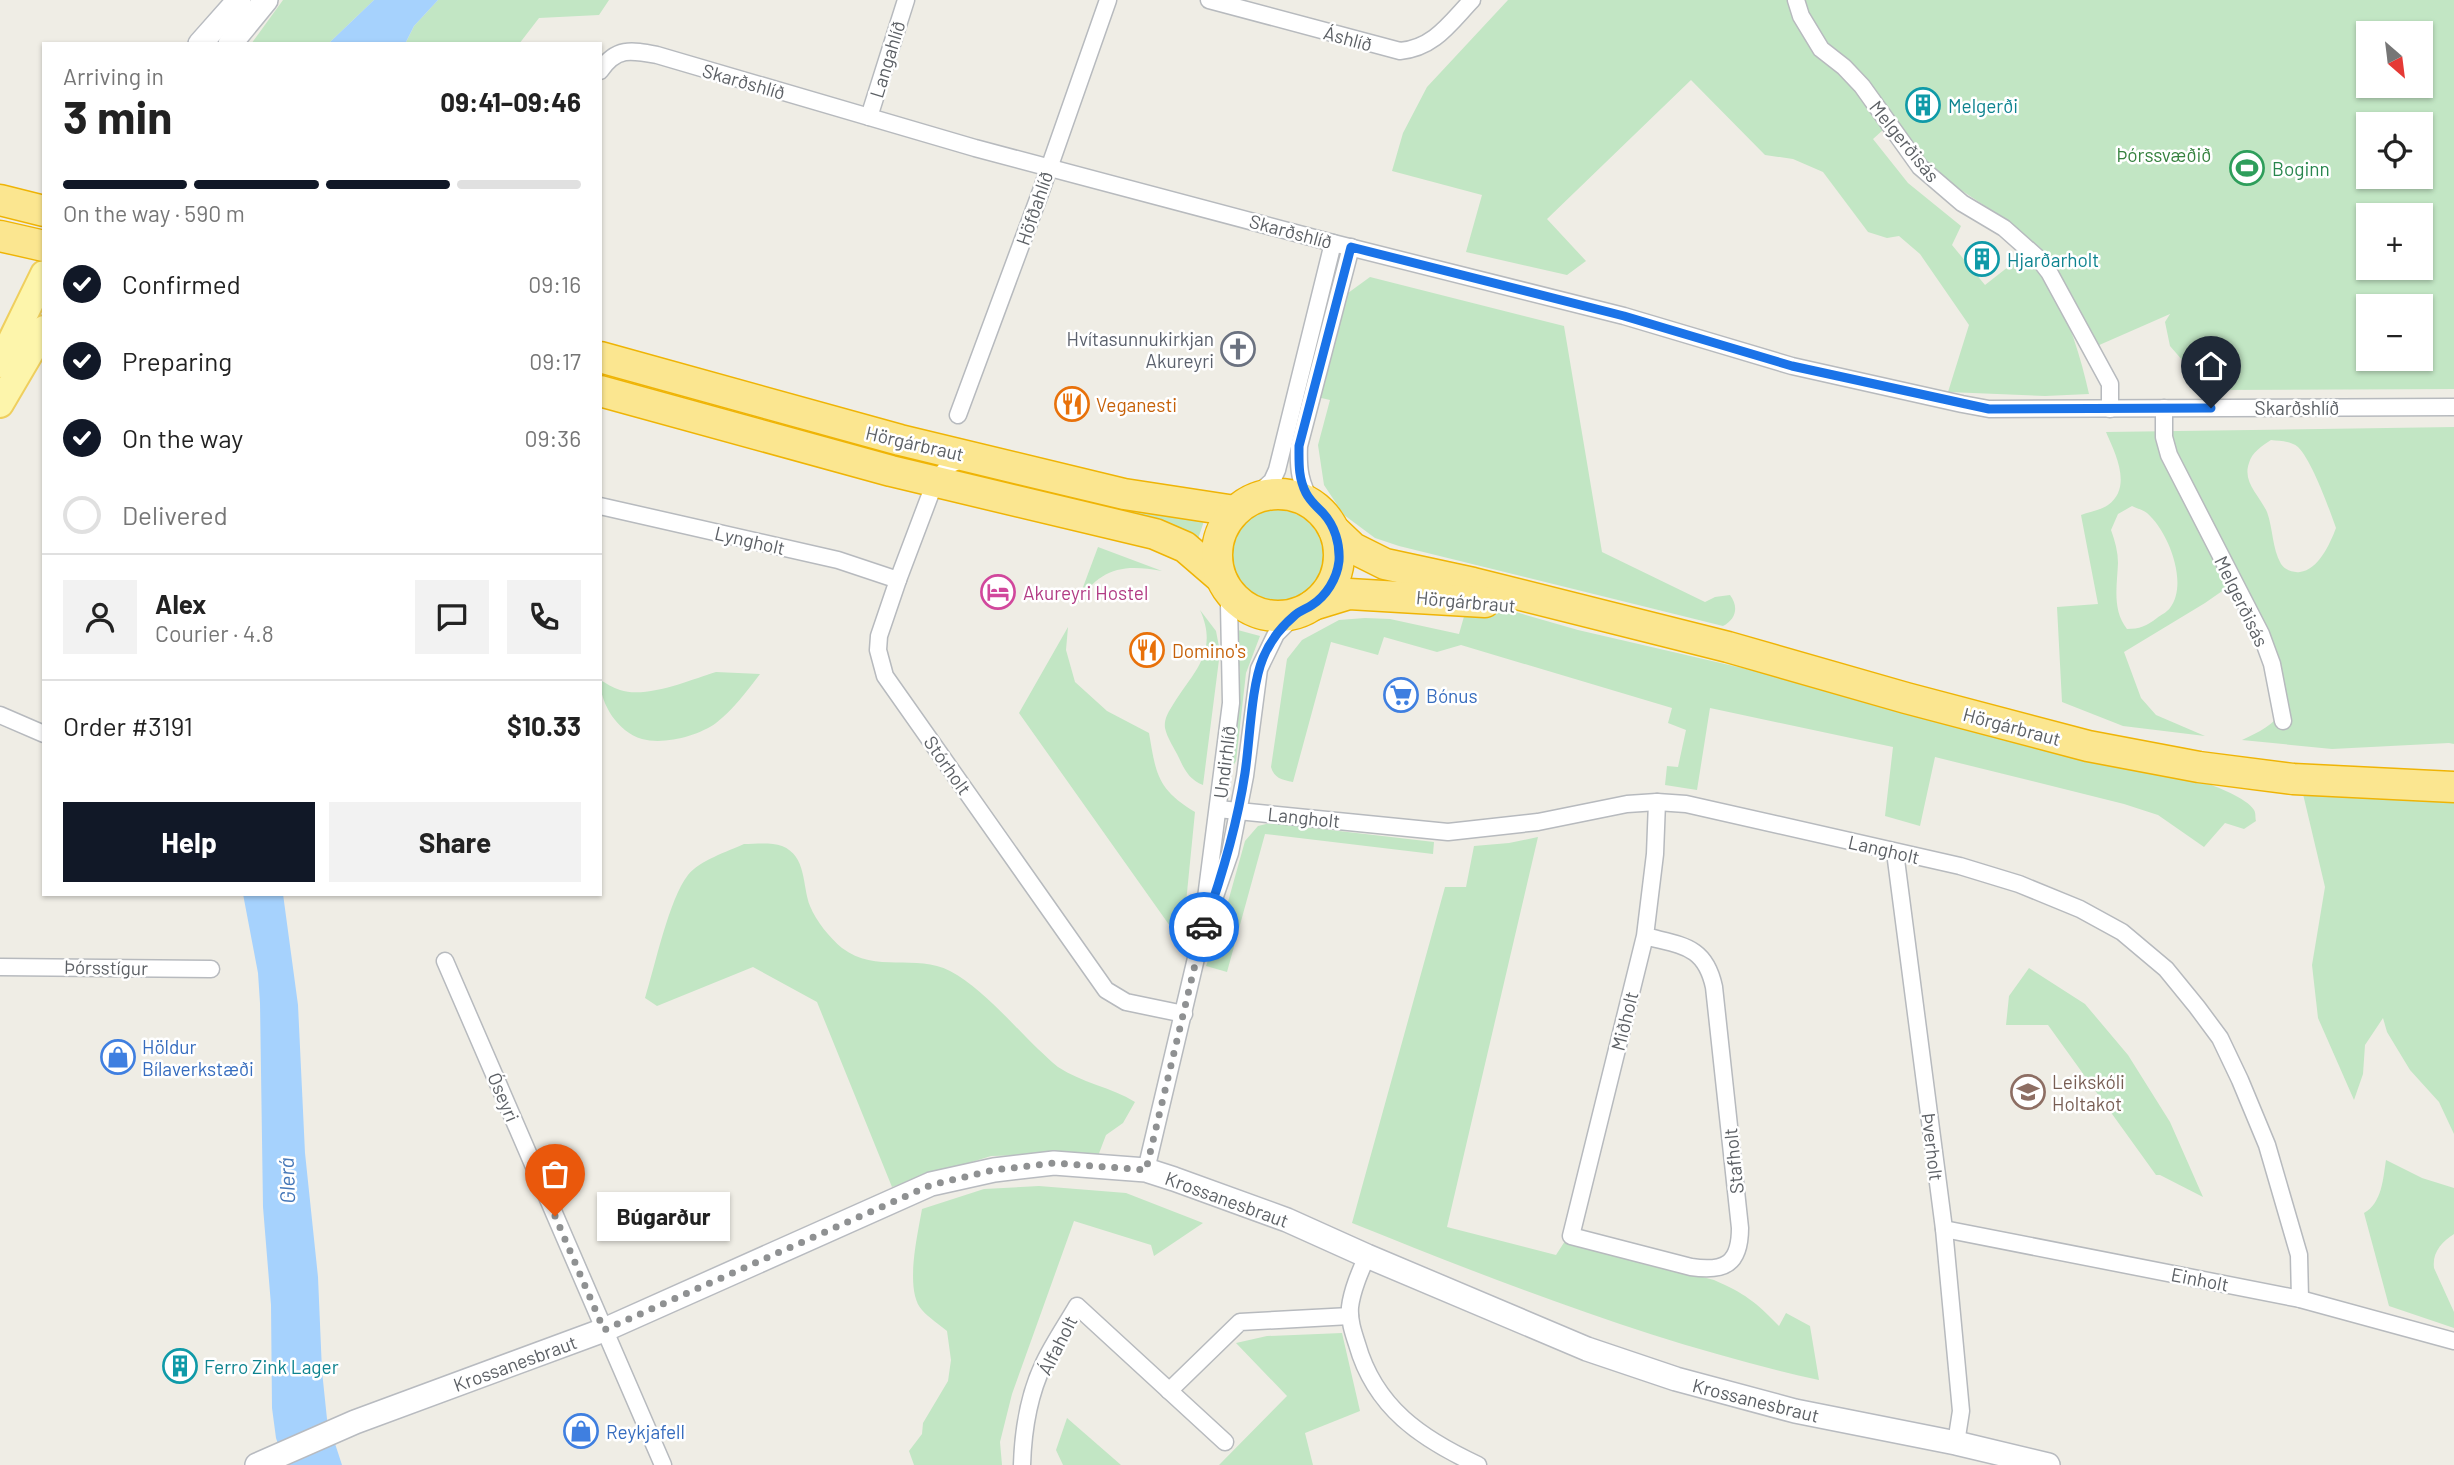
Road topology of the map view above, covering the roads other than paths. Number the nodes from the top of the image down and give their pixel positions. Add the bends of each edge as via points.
1 (239, 0) edge
2 (266, 0) edge
3 (906, 0) edge
4 (1108, 0) edge
5 (1209, 0) edge
6 (1472, 0) edge
7 (1796, 0) edge
8 (202, 42) edge
9 (232, 42) edge
10 (602, 68) edge
11 (869, 117) junction
12 (1048, 167) junction
13 (42, 190) edge
14 (0, 199) edge
15 (42, 210) edge
16 (0, 236) edge
17 (1333, 243) junction
18 (42, 246) edge
19 (1351, 247) junction
20 (42, 278) edge
21 (42, 332) edge
22 (602, 358) edge
23 (0, 364) edge
24 (602, 392) edge
25 (0, 404) edge
26 (2454, 407) edge
27 (2164, 408) junction
28 (2110, 409) junction
29 (958, 415) dead end
30 (969, 456) junction
31 (936, 482) junction
32 (1312, 503) junction
33 (1243, 505) junction
34 (602, 506) edge
35 (1334, 530) junction
36 (898, 580) junction
37 (1223, 582) junction
38 (1304, 609) junction
39 (1580, 611) junction
40 (0, 715) edge
41 (2284, 721) dead end
42 (42, 733) edge
43 (2454, 787) edge
44 (1657, 802) junction
45 (1218, 809) junction
46 (1237, 811) junction
47 (1895, 852) junction
48 (1645, 936) junction
49 (1201, 937) junction
50 (444, 961) dead end
51 (0, 967) edge
52 (211, 969) dead end
53 (1184, 1014) junction
54 (1146, 1170) junction
55 (1944, 1228) junction
56 (1570, 1236) joint
57 (1367, 1256) junction
58 (2301, 1299) junction
59 (1350, 1316) junction
60 (604, 1330) junction
61 (2454, 1341) edge
62 (1169, 1391) junction
63 (1224, 1442) dead end
64 (1956, 1443) junction
65 (257, 1465) edge
66 (663, 1465) edge
67 (1022, 1465) edge
68 (1478, 1465) edge
69 (2048, 1465) edge

1 - 8 street
2 - 9 street
3 - 11 street, Langahlíð
4 - 12 street, Höfðahlíð
5 - 6 street, Áshlíð via 1400,51 1430,43
7 - 28 street, Melgerðisás via 1821,49 1862,86 1920,167 1962,203 2004,228 2049,272 2110,384
10 - 11 street, Skarðshlíð via 618,53 632,50
11 - 12 street, Skarðshlíð
12 - 17 street, Skarðshlíð
12 - 29 street, Höfðahlíð
13 - 14 highway
14 - 15 highway
16 - 18 highway
17 - 19 street, Skarðshlíð
17 - 33 street via 1277,470 1272,481
19 - 28 street, Skarðshlíð via 1624,316 1792,366 1962,404 1989,409
19 - 32 street via 1299,446 1298,472
20 - 23 main road
21 - 25 main road
22 - 30 highway, Hörgárbraut
24 - 31 highway, Hörgárbraut
26 - 27 street, Skarðshlíð
27 - 28 street, Skarðshlíð
27 - 41 street, Melgerðisás via 2169,455 2261,634
30 - 31 street, Stórholt via 949,466
30 - 33 highway, Hörgárbraut via 1124,494
31 - 36 street, Stórholt
31 - 37 highway, Hörgárbraut via 1170,539 1198,556
32 - 33 highway, Hörgárbraut via 1283,493 1267,494
32 - 35 highway, Hörgárbraut
33 - 37 highway via 1227,521 1218,543
34 - 36 street, Lyngholt via 838,560
35 - 38 highway via 1339,564 1329,587
35 - 39 highway, Hörgárbraut via 1353,548 1385,564
36 - 53 street, Stórholt via 879,636 885,677 1106,990 1126,1003
37 - 38 highway, Hörgárbraut via 1236,599 1264,615 1281,616
37 - 45 street, Undirhlíð via 1229,604 1231,703
38 - 39 highway, Hörgárbraut via 1349,594 1380,594
38 - 46 street, Undirhlíð via 1276,634 1259,669
39 - 43 highway, Hörgárbraut via 2088,746 2294,779
40 - 42 street
44 - 46 street, Langholt via 1448,832
44 - 47 street, Langholt via 1686,804
44 - 48 street, Miðholt
45 - 46 street, Langholt
45 - 49 street, Undirhlíð
46 - 49 street, Undirhlíð via 1230,853
47 - 55 street, Þverholt
47 - 58 street, Langholt via 2019,884 2080,909 2122,932 2166,969 2220,1038 2263,1134 2299,1255
48 - 56 street, Miðholt
48 - 56 street, Stafholt via 1702,956 1711,971 1740,1246 1733,1259 1709,1270
49 - 53 street, Undirhlíð
50 - 60 street, Óseyri
51 - 52 street, Þórsstígur
53 - 54 street, Undirhlíð
54 - 57 street, Krossanesbraut via 1287,1220
54 - 60 street, Krossanesbraut via 1054,1163 994,1170 931,1185
55 - 58 street, Einholt
55 - 64 street, Þverholt via 1961,1411
57 - 59 street
57 - 64 street, Krossanesbraut via 1587,1349 1676,1379 1796,1411
58 - 61 street, Einholt
59 - 62 street via 1240,1322
59 - 68 street via 1370,1376 1395,1413 1434,1443
60 - 65 street, Krossanesbraut via 355,1422
60 - 66 street, Óseyri
62 - 63 street, Álfaholt
62 - 67 street, Álfaholt via 1077,1306 1043,1365 1029,1409
64 - 69 street, Krossanesbraut

